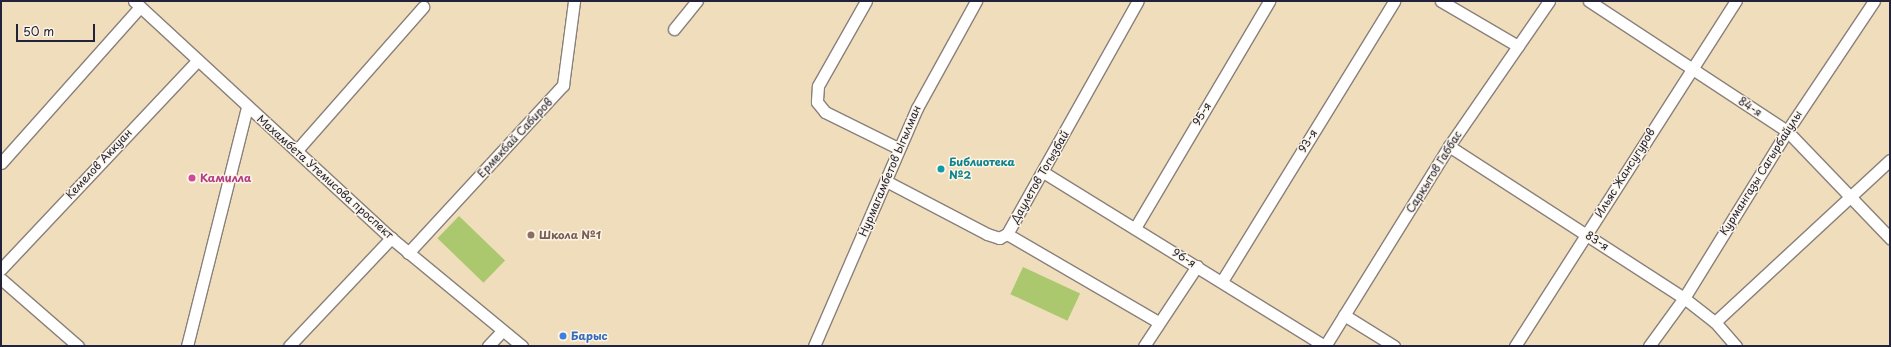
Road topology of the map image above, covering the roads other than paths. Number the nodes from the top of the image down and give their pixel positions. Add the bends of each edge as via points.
1 (574, 1) edge
2 (697, 1) edge
3 (866, 1) edge
4 (976, 1) edge
5 (1138, 1) edge
6 (1269, 1) edge
7 (1394, 1) edge
8 (1441, 1) edge
9 (1549, 1) edge
10 (1589, 1) edge
11 (1736, 1) edge
12 (1874, 1) edge
13 (137, 4) edge
14 (423, 7) dead end
15 (674, 29) dead end
16 (1518, 46) junction
17 (198, 60) junction
18 (1691, 68) junction
19 (247, 107) junction
20 (1787, 130) junction
21 (1449, 146) junction
22 (898, 148) junction
23 (297, 150) junction
24 (1890, 160) edge
25 (1, 163) edge
26 (1043, 172) junction
27 (886, 181) junction
28 (1850, 197) junction
29 (1135, 228) junction
30 (1007, 234) junction
31 (1587, 234) junction
32 (391, 238) junction
33 (1890, 238) edge
34 (408, 253) junction
35 (1197, 266) junction
36 (1, 269) edge
37 (1, 279) edge
38 (1222, 280) junction
39 (1684, 298) junction
40 (1344, 315) junction
41 (1158, 322) junction
42 (1715, 322) junction
43 (502, 331) junction
44 (78, 346) edge
45 (187, 346) edge
46 (289, 346) edge
47 (488, 346) edge
48 (522, 346) edge
49 (814, 346) edge
50 (1144, 346) edge
51 (1325, 346) edge
52 (1394, 346) edge
53 (1515, 346) edge
54 (1649, 346) edge
55 (1736, 346) edge

1 - 34 street, Ермекбай Сабиров via 563,85
2 - 15 street
3 - 22 street via 818,86 817,102 826,112
4 - 22 street, Нурмагамбетов Ыгылман
5 - 26 street, Даулетов Тогызбай
6 - 29 street, 95-я
7 - 38 street, 93-я
8 - 16 street
9 - 16 street, Саркытов Габбас
10 - 18 street, 84-я
11 - 18 street, Ильяс Жансугуров
12 - 20 street, Курмангазы Сагырбайулы
13 - 17 street, Махамбета Утемисова проспект
13 - 25 street
14 - 23 street
16 - 21 street, Саркытов Габбас
17 - 19 street, Махамбета Утемисова проспект
17 - 36 street, Кемелов Аккуан
18 - 20 street, 84-я
18 - 31 street, Ильяс Жансугуров
19 - 23 street, Махамбета Утемисова проспект
19 - 45 street
20 - 28 street, 84-я
20 - 39 street, Курмангазы Сагырбайулы
21 - 31 street, 83-я
21 - 40 street, Саркытов Габбас
22 - 27 street, Нурмагамбетов Ыгылман
23 - 32 street, Махамбета Утемисова проспект
24 - 28 street
26 - 29 street, 96-я
26 - 30 street, Даулетов Тогызбай
27 - 30 street, Даулетов Тогызбай via 987,234 999,238
27 - 49 street, Нурмагамбетов Ыгылман
28 - 33 street, 84-я
28 - 42 street
29 - 35 street, 96-я
30 - 41 street
31 - 39 street, 83-я
31 - 53 street, Ильяс Жансугуров
32 - 34 street, Махамбета Утемисова проспект
32 - 46 street
34 - 43 street, Махамбета Утемисова проспект
35 - 38 street, 96-я
35 - 41 street
37 - 44 street
38 - 51 street, 96-я
39 - 42 street, 83-я
39 - 54 street, Курмангазы Сагырбайулы
40 - 51 street, Саркытов Габбас
40 - 52 street
41 - 50 street
42 - 55 street, 83-я
43 - 47 street
43 - 48 street, Махамбета Утемисова проспект

